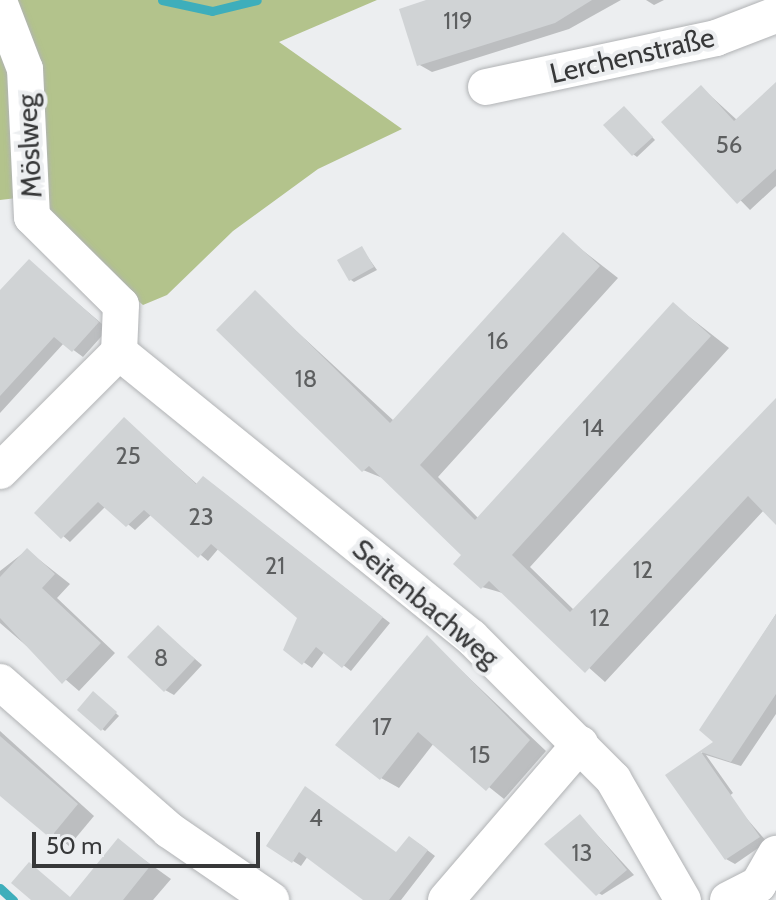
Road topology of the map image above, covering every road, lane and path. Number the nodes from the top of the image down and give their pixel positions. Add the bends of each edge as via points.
1 (2, 14) edge
2 (776, 15) edge
3 (486, 87) dead end
4 (16, 218) edge
5 (119, 352) junction
6 (0, 471) edge
7 (0, 682) edge
8 (580, 744) junction
9 (776, 854) edge
10 (271, 900) edge
11 (446, 900) edge
12 (683, 900) edge
13 (728, 900) edge

1 - 4 street, Möslweg via 25,69
2 - 3 street, Lerchenstraße via 716,38
4 - 5 street, Möslweg via 121,305
5 - 6 street
5 - 8 street, Seitenbachweg via 471,637
7 - 10 street via 169,830
8 - 11 street
8 - 12 street, Seitenbachweg via 613,779
9 - 13 street via 758,885

